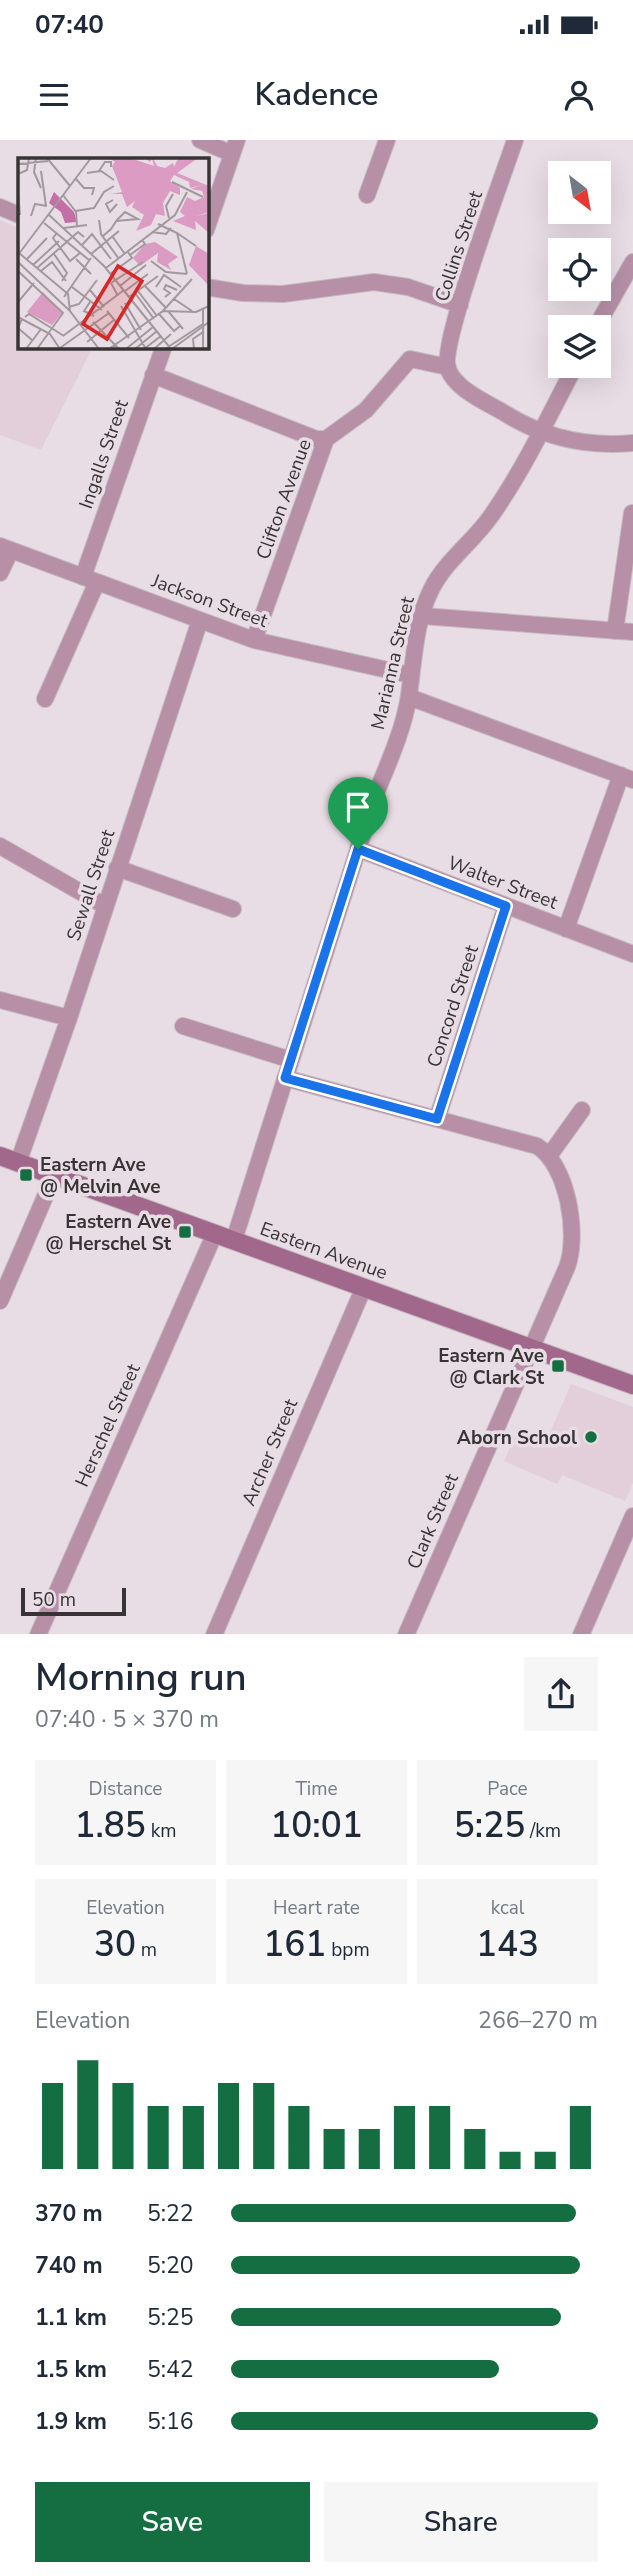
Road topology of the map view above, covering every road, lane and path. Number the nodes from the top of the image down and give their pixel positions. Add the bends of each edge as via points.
1 (200, 140) edge
2 (387, 140) edge
3 (515, 140) edge
4 (234, 147) edge
5 (368, 194) dead end
6 (0, 207) edge
7 (18, 215) edge
8 (208, 224) edge
9 (633, 262) edge
10 (627, 285) edge
11 (208, 287) edge
12 (460, 305) junction
13 (605, 315) edge
14 (163, 348) edge
15 (448, 367) junction
16 (153, 375) junction
17 (569, 378) edge
18 (540, 433) junction
19 (326, 439) junction
20 (633, 443) edge
21 (632, 513) edge
22 (6, 548) edge
23 (0, 573) edge
24 (90, 579) junction
25 (423, 617) junction
26 (200, 620) junction
27 (615, 631) junction
28 (633, 632) edge
29 (254, 640) junction
30 (410, 675) junction
31 (409, 697) junction
32 (45, 699) dead end
33 (627, 778) edge
34 (0, 846) edge
35 (358, 849) junction
36 (117, 868) junction
37 (105, 906) junction
38 (506, 906) junction
39 (233, 909) dead end
40 (566, 929) junction
41 (633, 954) edge
42 (0, 1000) edge
43 (69, 1018) junction
44 (183, 1026) dead end
45 (291, 1060) junction
46 (285, 1078) junction
47 (582, 1110) dead end
48 (437, 1119) junction
49 (0, 1156) edge
50 (549, 1156) junction
51 (18, 1163) junction
52 (54, 1176) junction
53 (215, 1233) junction
54 (234, 1240) junction
55 (364, 1287) junction
56 (0, 1301) edge
57 (530, 1348) junction
58 (633, 1385) edge
59 (633, 1516) edge
60 (38, 1634) edge
61 (214, 1634) edge
62 (406, 1634) edge
63 (581, 1634) edge

1 - 4 street
2 - 5 street
3 - 12 street, Collins Street
4 - 8 street
6 - 7 street
9 - 10 street
10 - 13 street
11 - 12 street via 283,294 373,282 408,287
12 - 15 street, Collins Street
14 - 16 street, Ingalls Street
15 - 18 street via 469,391
15 - 19 street, Clifton Avenue via 410,359 366,410
16 - 19 street
16 - 24 street, Ingalls Street
17 - 18 street, Marianna Street
18 - 20 street via 563,440
18 - 25 street, Marianna Street via 489,519 436,579
19 - 29 street, Clifton Avenue
21 - 27 street
22 - 23 street
22 - 24 street, Jackson Street
24 - 26 street, Jackson Street
24 - 32 street, Ingalls Street
25 - 27 street
25 - 30 street, Marianna Street
26 - 29 street, Jackson Street
26 - 36 street, Sewall Street
27 - 28 street
29 - 30 street, Jackson Street
30 - 31 street, Marianna Street
31 - 33 street
31 - 35 street, Marianna Street
33 - 40 street
34 - 37 street
35 - 38 street, Walter Street
35 - 45 street, Marianna Street
36 - 37 street, Sewall Street
36 - 39 street
37 - 43 street, Sewall Street
38 - 40 street, Walter Street
38 - 48 street, Concord Street
40 - 41 street, Walter Street
42 - 43 street
43 - 51 street, Sewall Street
44 - 45 street
45 - 46 street, Marianna Street
46 - 48 street
46 - 54 street, Marianna Street
47 - 50 street
48 - 50 street via 522,1140
49 - 51 main road, Eastern Avenue
50 - 57 street, Clark Street via 566,1197 574,1235 570,1260
51 - 52 main road, Eastern Avenue
52 - 53 main road, Eastern Avenue
52 - 56 street
53 - 54 main road, Eastern Avenue
53 - 60 street, Herschel Street
54 - 55 main road, Eastern Avenue
55 - 57 main road, Eastern Avenue
55 - 61 street, Archer Street
57 - 58 main road, Eastern Avenue
57 - 62 street, Clark Street
59 - 63 street

